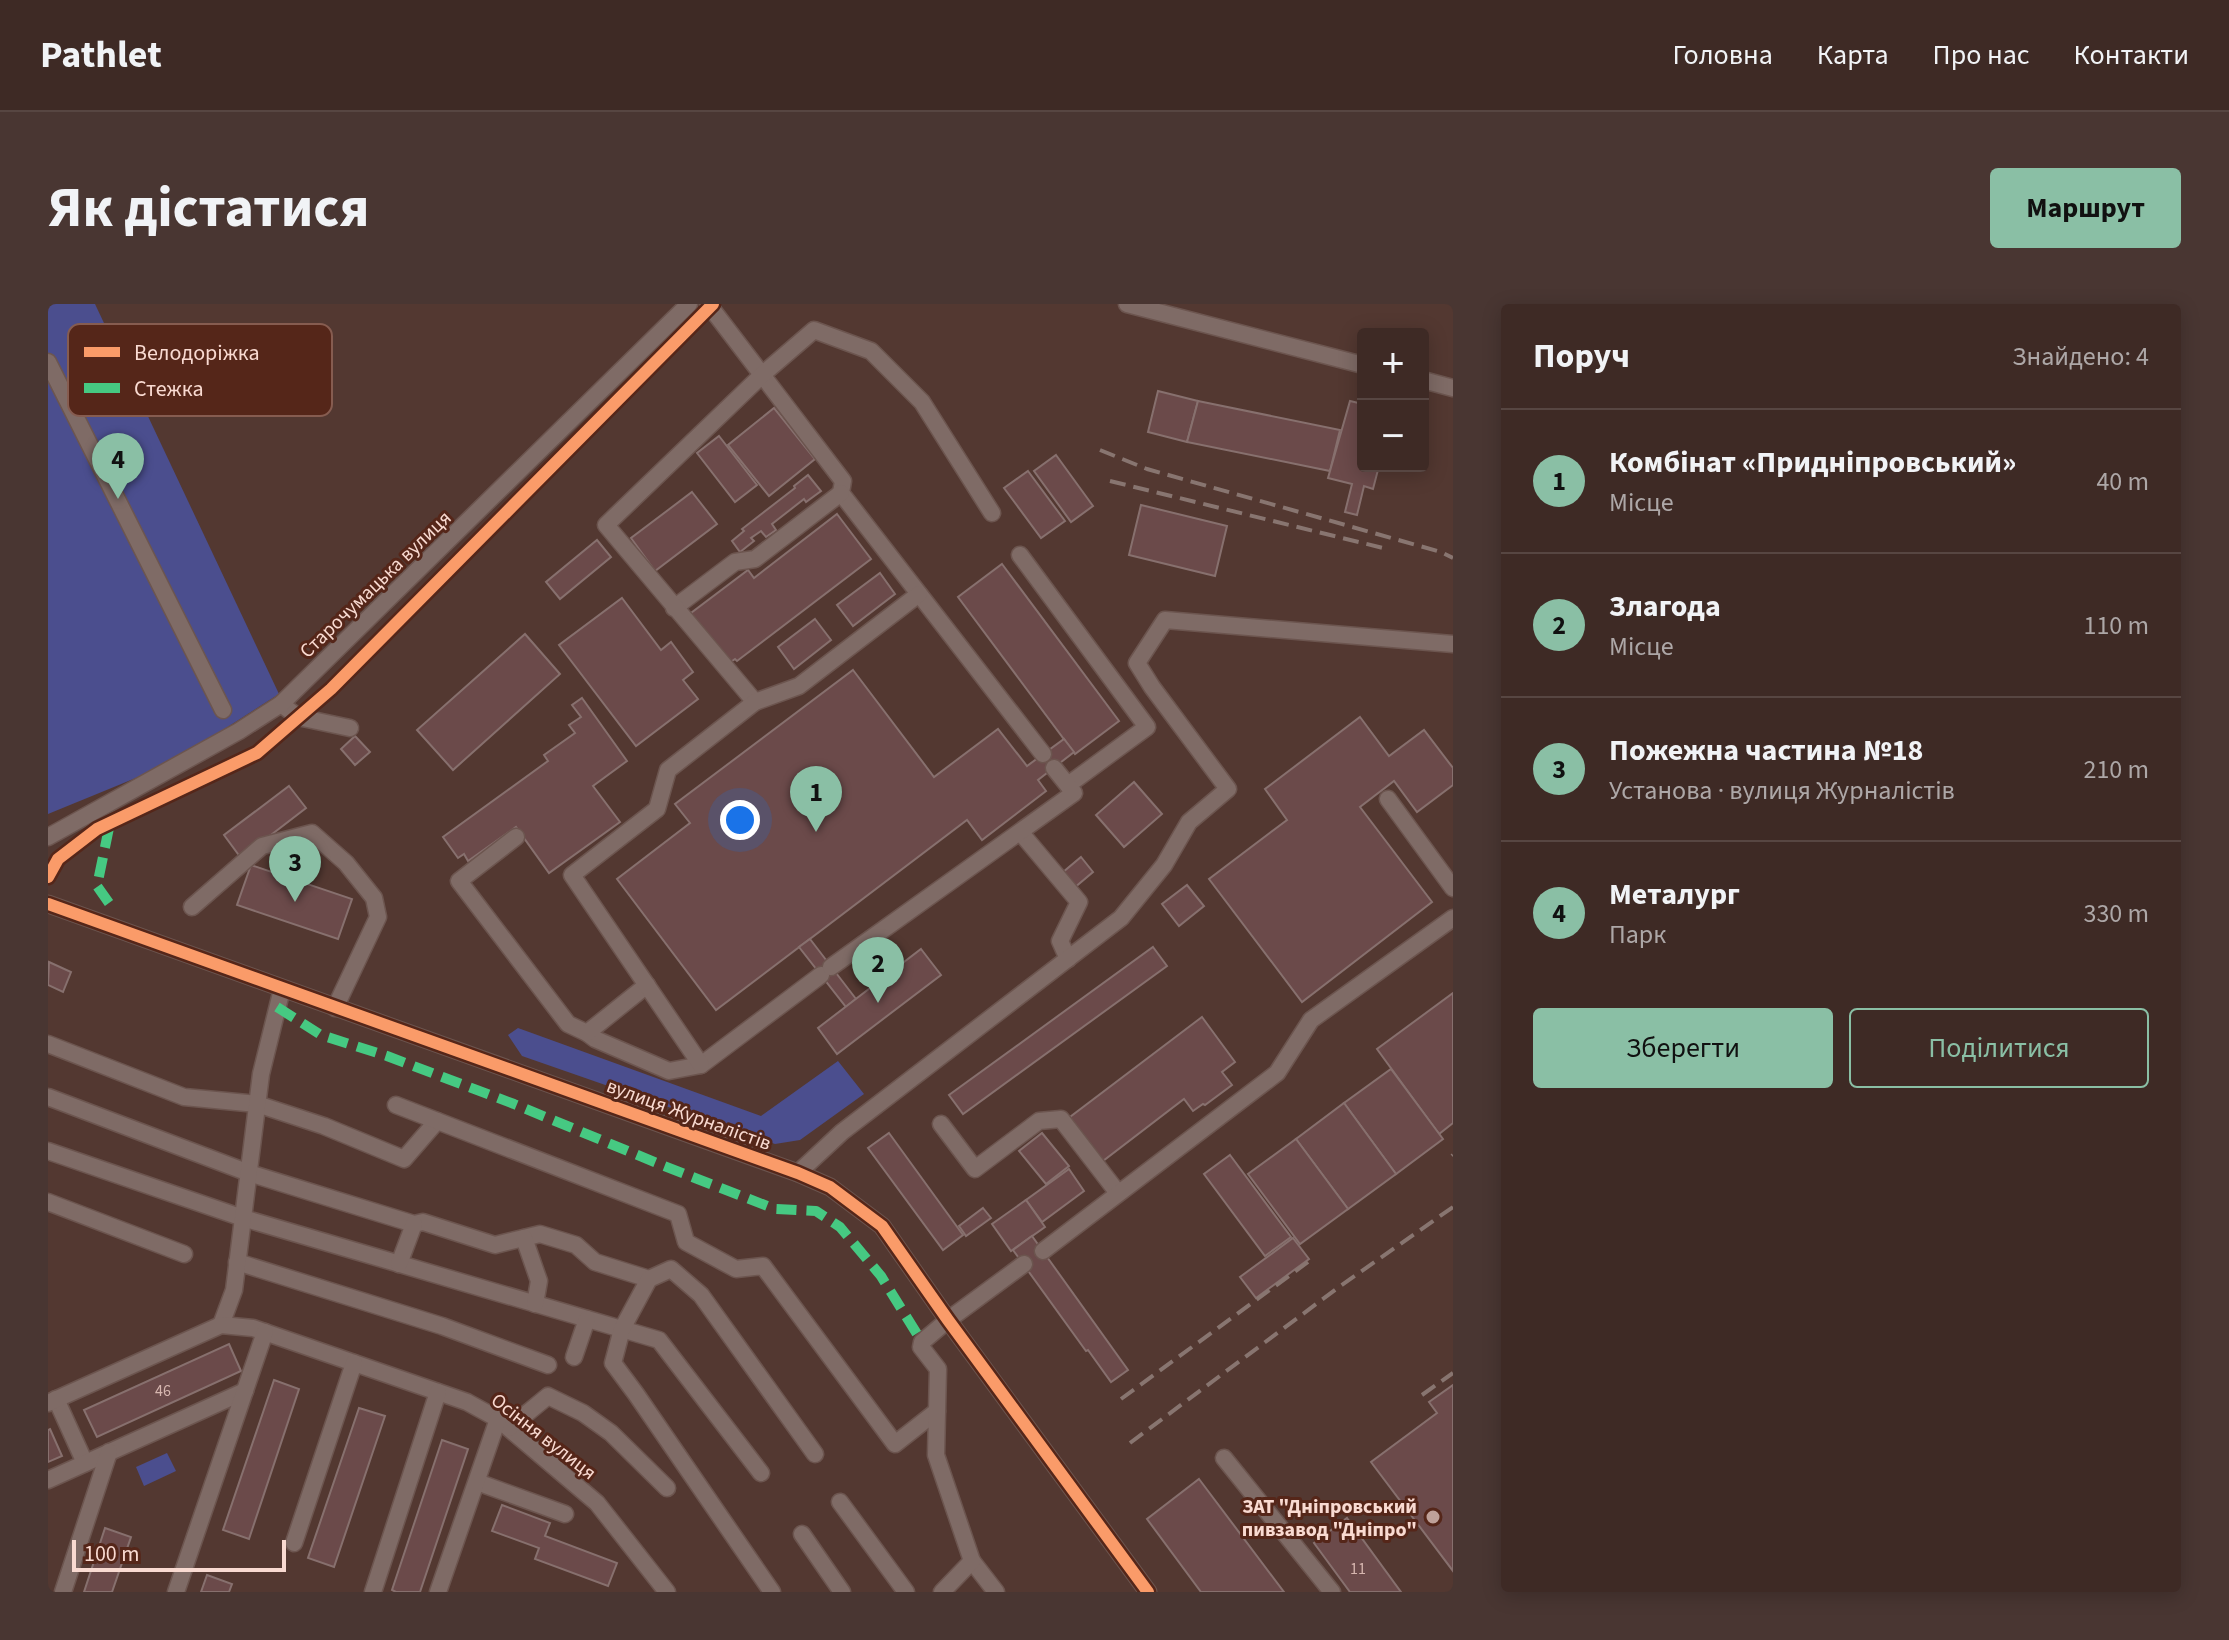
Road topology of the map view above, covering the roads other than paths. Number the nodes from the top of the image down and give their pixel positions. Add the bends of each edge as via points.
1 (689, 304) edge
2 (708, 304) edge
3 (1127, 304) edge
4 (48, 362) edge
5 (1357, 363) edge
6 (763, 374) junction
7 (1429, 382) edge
8 (1453, 388) edge
9 (68, 402) edge
10 (75, 416) edge
11 (841, 493) junction
12 (992, 513) dead end
13 (1020, 555) dead end
14 (919, 594) junction
15 (674, 608) junction
16 (1453, 644) edge
17 (755, 702) junction
18 (281, 704) junction
19 (223, 710) dead end
20 (350, 728) dead end
21 (1043, 754) dead end
22 (1054, 768) dead end
23 (1068, 785) junction
24 (1388, 799) dead end
25 (1021, 833) junction
26 (48, 837) edge
27 (516, 837) dead end
28 (1453, 888) edge
29 (48, 904) edge
30 (192, 907) dead end
31 (1453, 918) edge
32 (1068, 959) junction
33 (647, 985) junction
34 (282, 989) junction
35 (335, 1008) junction
36 (587, 1033) junction
37 (48, 1044) edge
38 (701, 1065) junction
39 (48, 1097) edge
40 (257, 1104) junction
41 (396, 1105) dead end
42 (437, 1121) junction
43 (941, 1124) dead end
44 (48, 1151) edge
45 (249, 1173) junction
46 (798, 1173) junction
47 (1118, 1193) junction
48 (48, 1202) edge
49 (243, 1218) junction
50 (414, 1224) junction
51 (524, 1238) junction
52 (686, 1242) junction
53 (1043, 1251) dead end
54 (184, 1254) dead end
55 (237, 1262) junction
56 (399, 1264) junction
57 (1024, 1264) dead end
58 (671, 1269) junction
59 (649, 1279) junction
60 (535, 1304) junction
61 (587, 1319) junction
62 (948, 1320) junction
63 (221, 1325) junction
64 (622, 1329) junction
65 (265, 1332) junction
66 (574, 1357) dead end
67 (354, 1363) junction
68 (548, 1365) dead end
69 (245, 1391) junction
70 (438, 1392) junction
71 (52, 1401) edge
72 (937, 1411) junction
73 (504, 1424) junction
74 (109, 1452) junction
75 (815, 1454) dead end
76 (1224, 1458) dead end
77 (85, 1463) junction
78 (761, 1473) dead end
79 (48, 1480) edge
80 (477, 1482) junction
81 (667, 1488) dead end
82 (840, 1502) dead end
83 (565, 1514) dead end
84 (802, 1534) dead end
85 (294, 1543) dead end
86 (972, 1561) junction
87 (63, 1592) edge
88 (176, 1592) edge
89 (373, 1592) edge
90 (438, 1592) edge
91 (667, 1592) edge
92 (772, 1592) edge
93 (842, 1592) edge
94 (906, 1592) edge
95 (942, 1592) edge
96 (996, 1592) edge
97 (1148, 1592) edge
98 (1332, 1592) edge

1 - 18 street, Старочумацька вулиця
2 - 6 street
3 - 5 street
4 - 9 street
6 - 11 street via 843,481
6 - 12 street via 814,330 871,351 922,402
6 - 15 street via 606,525
7 - 8 street
10 - 19 street
11 - 14 street
11 - 15 street via 755,559 735,562
13 - 23 street via 1147,727
14 - 17 street via 799,686
14 - 21 street
15 - 17 street
16 - 32 street via 1165,620 1137,663 1228,789 1189,822 1164,865 1121,918
17 - 33 street via 668,770 657,809 572,875
18 - 20 street via 298,717
18 - 26 street, Старочумацька вулиця
22 - 23 street
23 - 25 street via 1074,793
24 - 28 street
25 - 32 street via 1079,902 1060,941
25 - 38 street
27 - 36 street via 459,881 568,1024
29 - 34 street, вулиця Журналістів
30 - 35 street via 262,846 312,833 374,898 378,917
31 - 47 street via 1311,1020 1277,1073
32 - 46 street via 842,1132
33 - 36 street
33 - 38 street
34 - 35 street, вулиця Журналістів
34 - 40 street
35 - 46 street, вулиця Журналістів
36 - 38 street via 669,1071
37 - 40 street via 184,1097
39 - 45 street
40 - 42 street via 404,1159
40 - 45 street
41 - 42 street
42 - 52 street via 678,1214
43 - 47 street via 975,1169 1039,1121 1061,1119
44 - 49 street
45 - 49 street
45 - 50 street
46 - 62 street, вулиця Журналістів via 830,1187 882,1226
47 - 53 street
48 - 54 street
49 - 55 street
49 - 56 street
50 - 51 street via 423,1222 495,1245
50 - 56 street
51 - 59 street via 540,1234 576,1245 595,1262
51 - 60 street via 539,1281
52 - 58 street
52 - 72 street via 736,1269 763,1266 895,1444
55 - 63 street
55 - 68 street
56 - 60 street
57 - 62 street
58 - 59 street
58 - 75 street via 701,1295
59 - 64 street
60 - 61 street
61 - 64 street
61 - 66 street
62 - 72 street via 921,1347 938,1369
62 - 97 street, вулиця Журналістів
63 - 65 street, Осіння вулиця
63 - 71 street
64 - 78 street via 659,1340
64 - 92 street via 613,1363
65 - 67 street, Осіння вулиця
65 - 69 street
67 - 70 street, Осіння вулиця
67 - 85 street
69 - 74 street
69 - 88 street
70 - 73 street, Осіння вулиця
70 - 89 street
71 - 77 street
72 - 86 street via 936,1455
73 - 80 street
73 - 81 street via 548,1396 611,1433
73 - 91 street, Осіння вулиця via 597,1503
74 - 77 street
74 - 87 street
76 - 98 street
77 - 79 street
80 - 83 street
80 - 90 street
82 - 94 street
84 - 93 street
86 - 95 street
86 - 96 street

